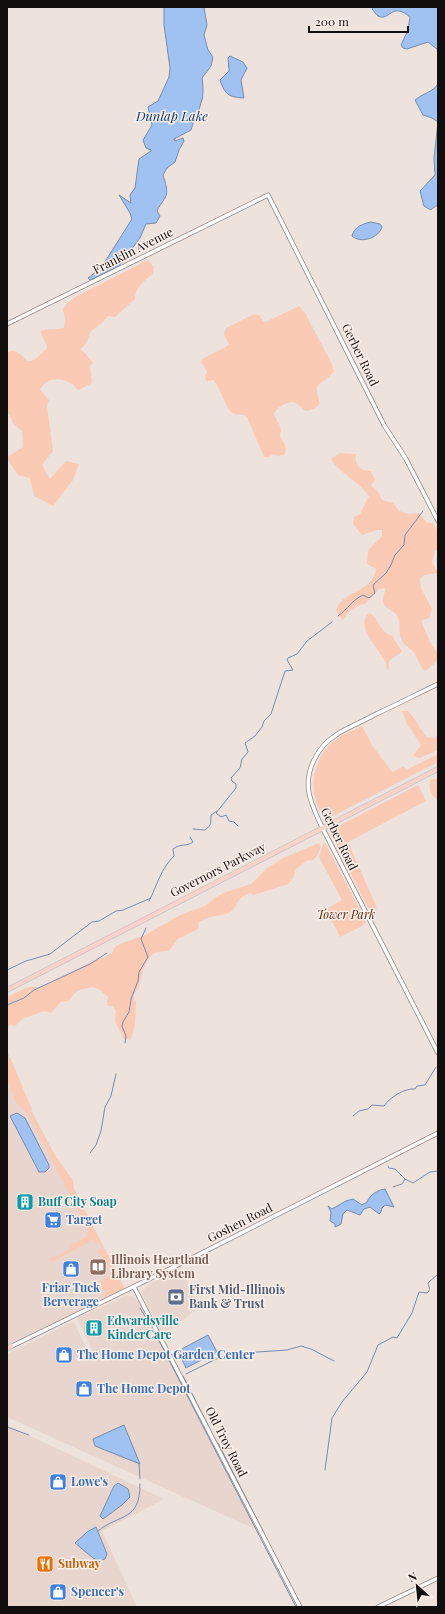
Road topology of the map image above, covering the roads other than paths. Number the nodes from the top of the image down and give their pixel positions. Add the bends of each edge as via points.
1 (268, 195) joint
2 (7, 324) edge
3 (438, 521) edge
4 (438, 684) edge
5 (438, 769) edge
6 (322, 828) junction
7 (7, 990) edge
8 (438, 1054) edge
9 (438, 1133) edge
10 (134, 1287) junction
11 (8, 1347) edge
12 (438, 1578) edge
13 (300, 1607) edge
14 (378, 1607) edge

1 - 2 street, Franklin Avenue
1 - 3 street, Gerber Road via 384,425 406,459
4 - 6 street, Gerber Road via 340,733 321,749 311,769 308,785 311,802
5 - 6 main road, Governors Parkway
6 - 7 main road, Governors Parkway
6 - 8 street, Gerber Road
9 - 10 street, Goshen Road
10 - 11 street, Goshen Road
10 - 13 street, Old Troy Road
12 - 14 street

